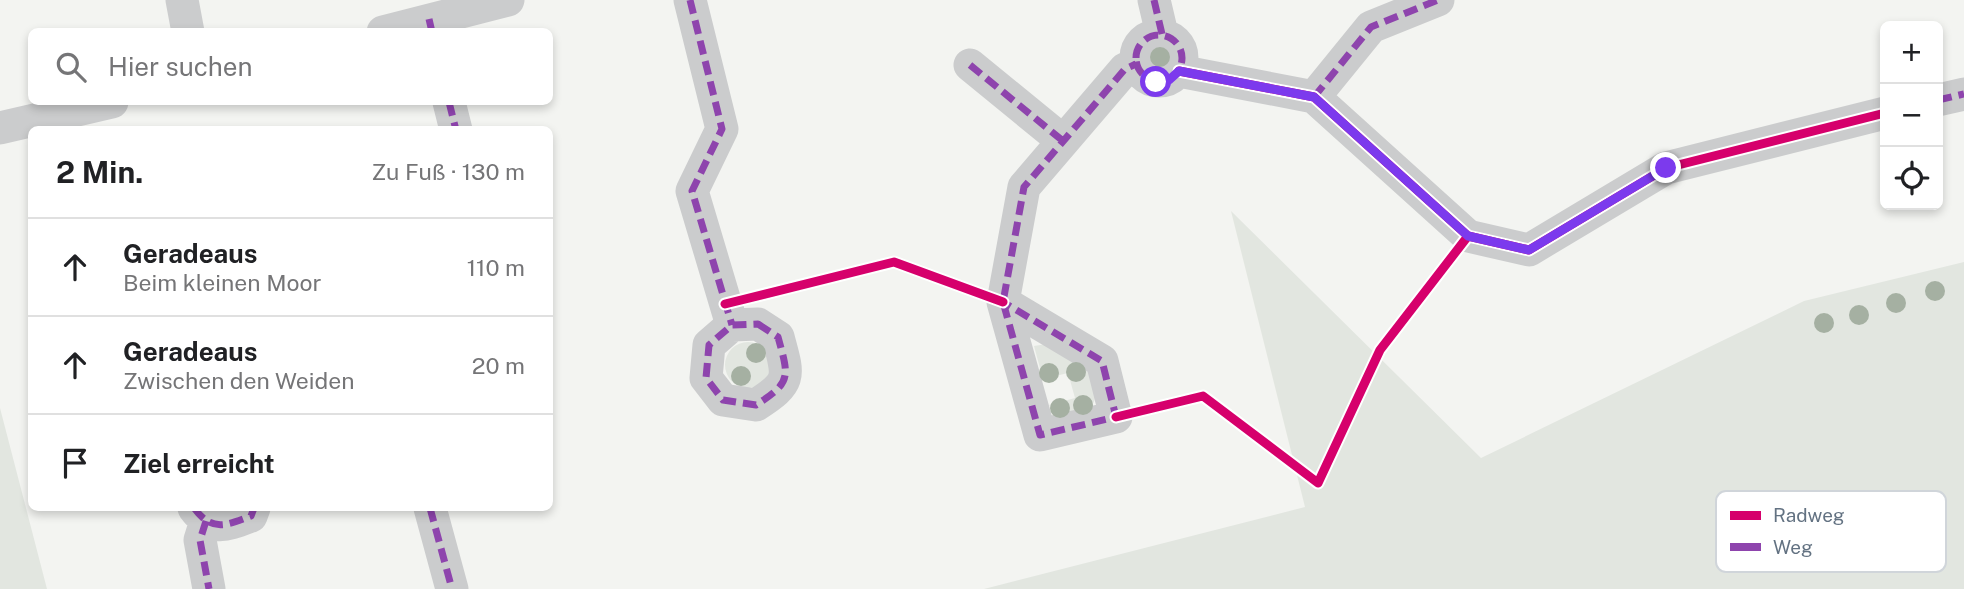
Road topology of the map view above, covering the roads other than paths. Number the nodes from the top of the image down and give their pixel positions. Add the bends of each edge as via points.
1 (182, 0) edge
2 (508, 0) edge
3 (691, 0) edge
4 (1154, 0) edge
5 (1438, 0) edge
6 (430, 25) edge
7 (187, 28) edge
8 (410, 28) edge
9 (1162, 34) junction
10 (1136, 64) junction
11 (970, 65) dead end
12 (1179, 71) junction
13 (1964, 94) edge
14 (1314, 97) junction
15 (1943, 99) edge
16 (98, 105) edge
17 (450, 105) edge
18 (1880, 114) edge
19 (455, 126) edge
20 (0, 128) edge
21 (1063, 141) junction
22 (1003, 302) dead end
23 (732, 325) dead end
24 (253, 511) edge
25 (431, 511) edge
26 (200, 514) edge
27 (209, 589) edge
28 (452, 589) edge

1 - 7 street
2 - 6 street
3 - 23 street via 722,129 692,191
4 - 9 street
5 - 14 street via 1371,27
6 - 8 street
9 - 10 street via 1141,42
9 - 12 street via 1174,38 1181,48
10 - 12 street via 1143,76 1156,82 1169,80
10 - 21 street via 1125,69
11 - 21 street
12 - 14 street
13 - 15 street
14 - 18 street via 1468,236 1529,250 1666,168
16 - 20 street
17 - 19 street
21 - 22 street via 1024,187
24 - 26 street via 224,527
25 - 28 street
26 - 27 street

